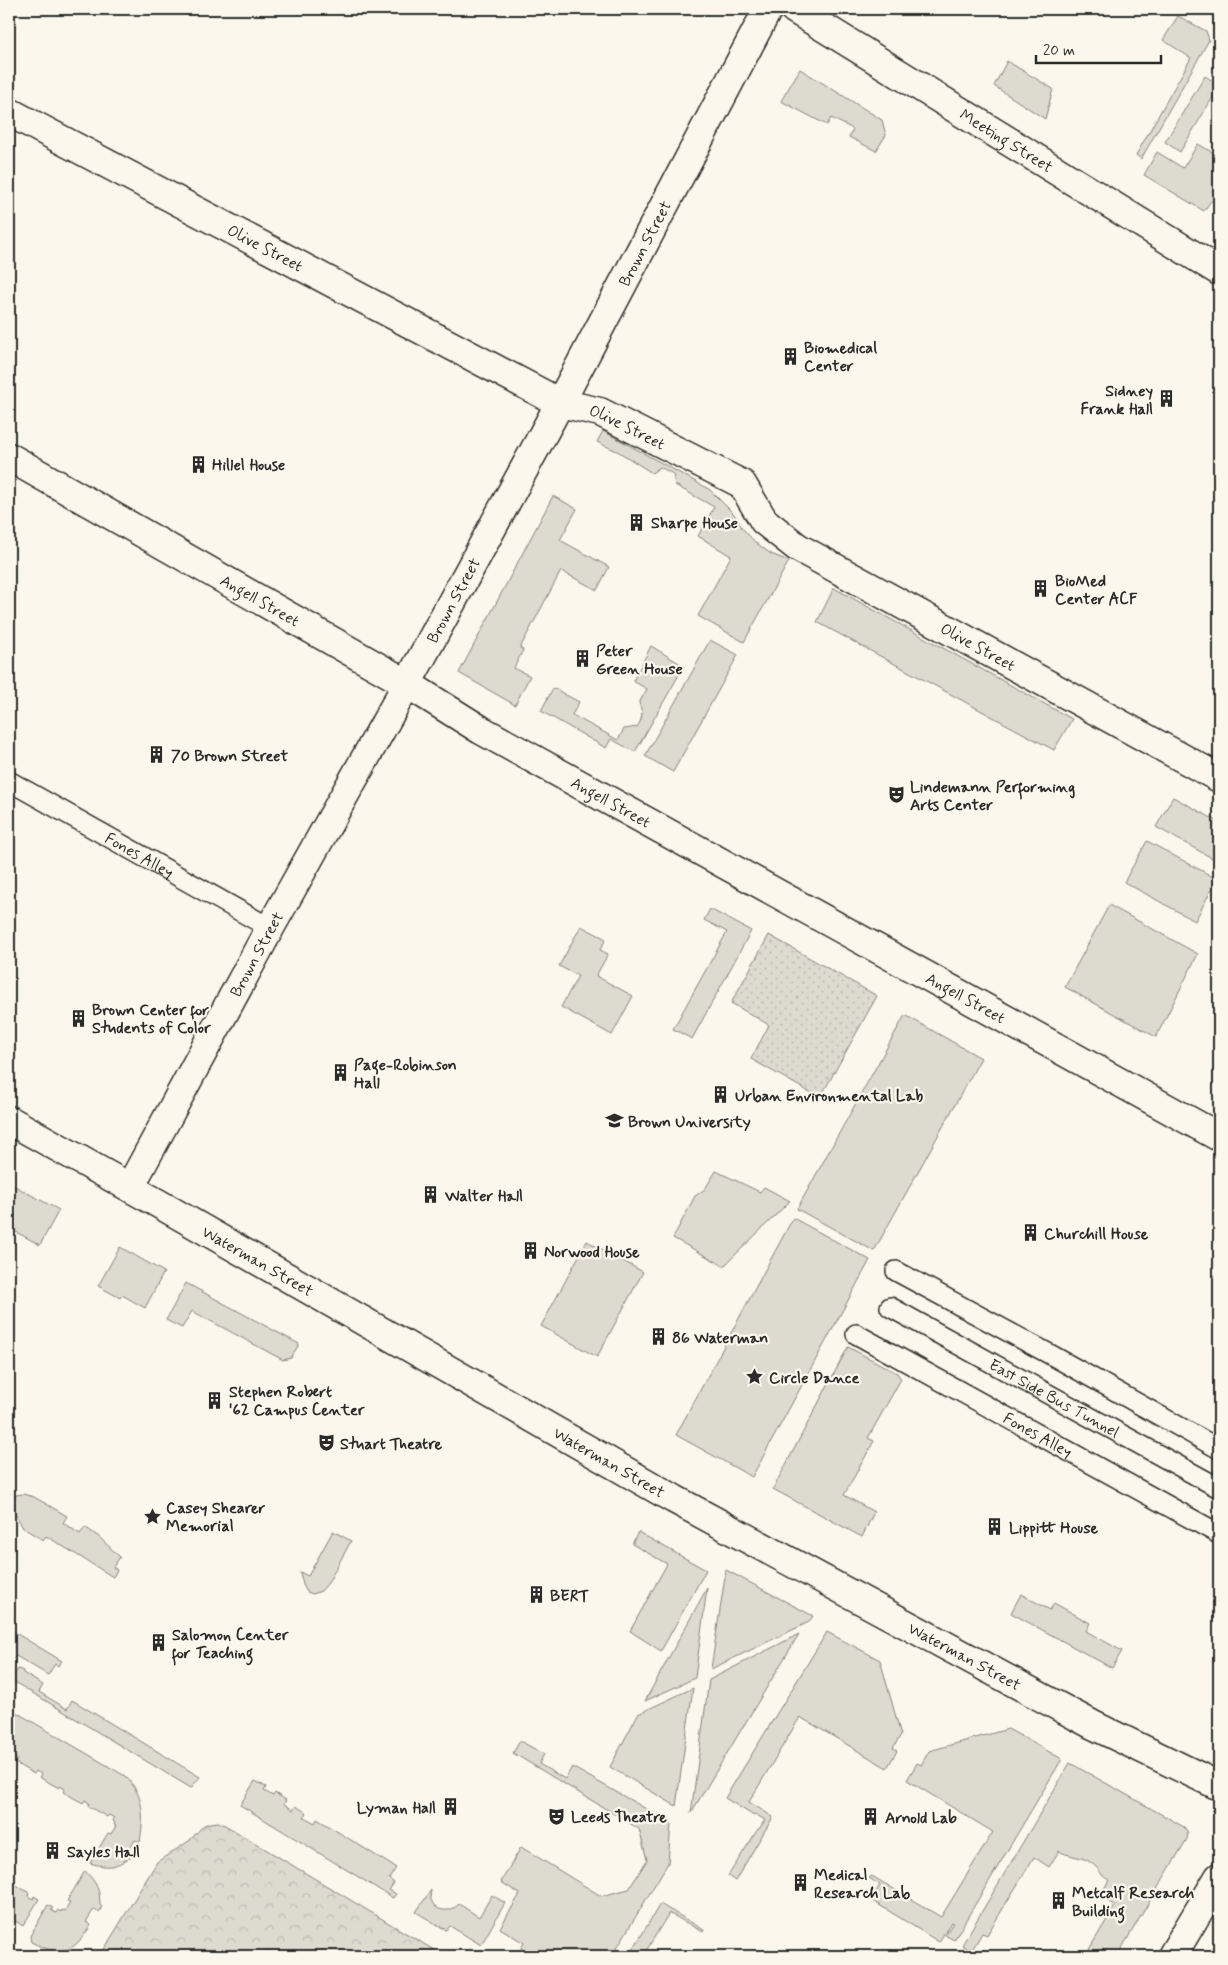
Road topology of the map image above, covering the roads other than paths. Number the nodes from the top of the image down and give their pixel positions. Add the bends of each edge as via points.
1 (768, 9) edge
2 (794, 9) edge
3 (9, 112) edge
4 (1219, 271) edge
5 (560, 403) junction
6 (9, 457) edge
7 (406, 683) junction
8 (1219, 778) edge
9 (9, 781) edge
10 (270, 928) junction
11 (9, 1120) edge
12 (1219, 1137) edge
13 (130, 1187) junction
14 (896, 1272) dead end
15 (890, 1307) dead end
16 (856, 1334) dead end
17 (1219, 1450) edge
18 (1219, 1488) edge
19 (1219, 1534) edge
20 (1219, 1786) edge
21 (1219, 1878) edge
22 (1172, 1956) edge

1 - 5 street, Brown Street
2 - 4 street, Meeting Street
3 - 5 street, Olive Street
5 - 7 street, Brown Street
5 - 8 street, Olive Street via 600,412 742,484 764,521 797,547
6 - 7 street, Angell Street
7 - 10 street, Brown Street
7 - 12 street, Angell Street via 489,734
9 - 10 lane, Fones Alley
10 - 13 street, Brown Street
11 - 13 street, Waterman Street
13 - 20 street, Waterman Street via 674,1499 1093,1725
14 - 17 lane
15 - 18 lane, East Side Bus Tunnel
16 - 19 lane, Fones Alley
21 - 22 street

